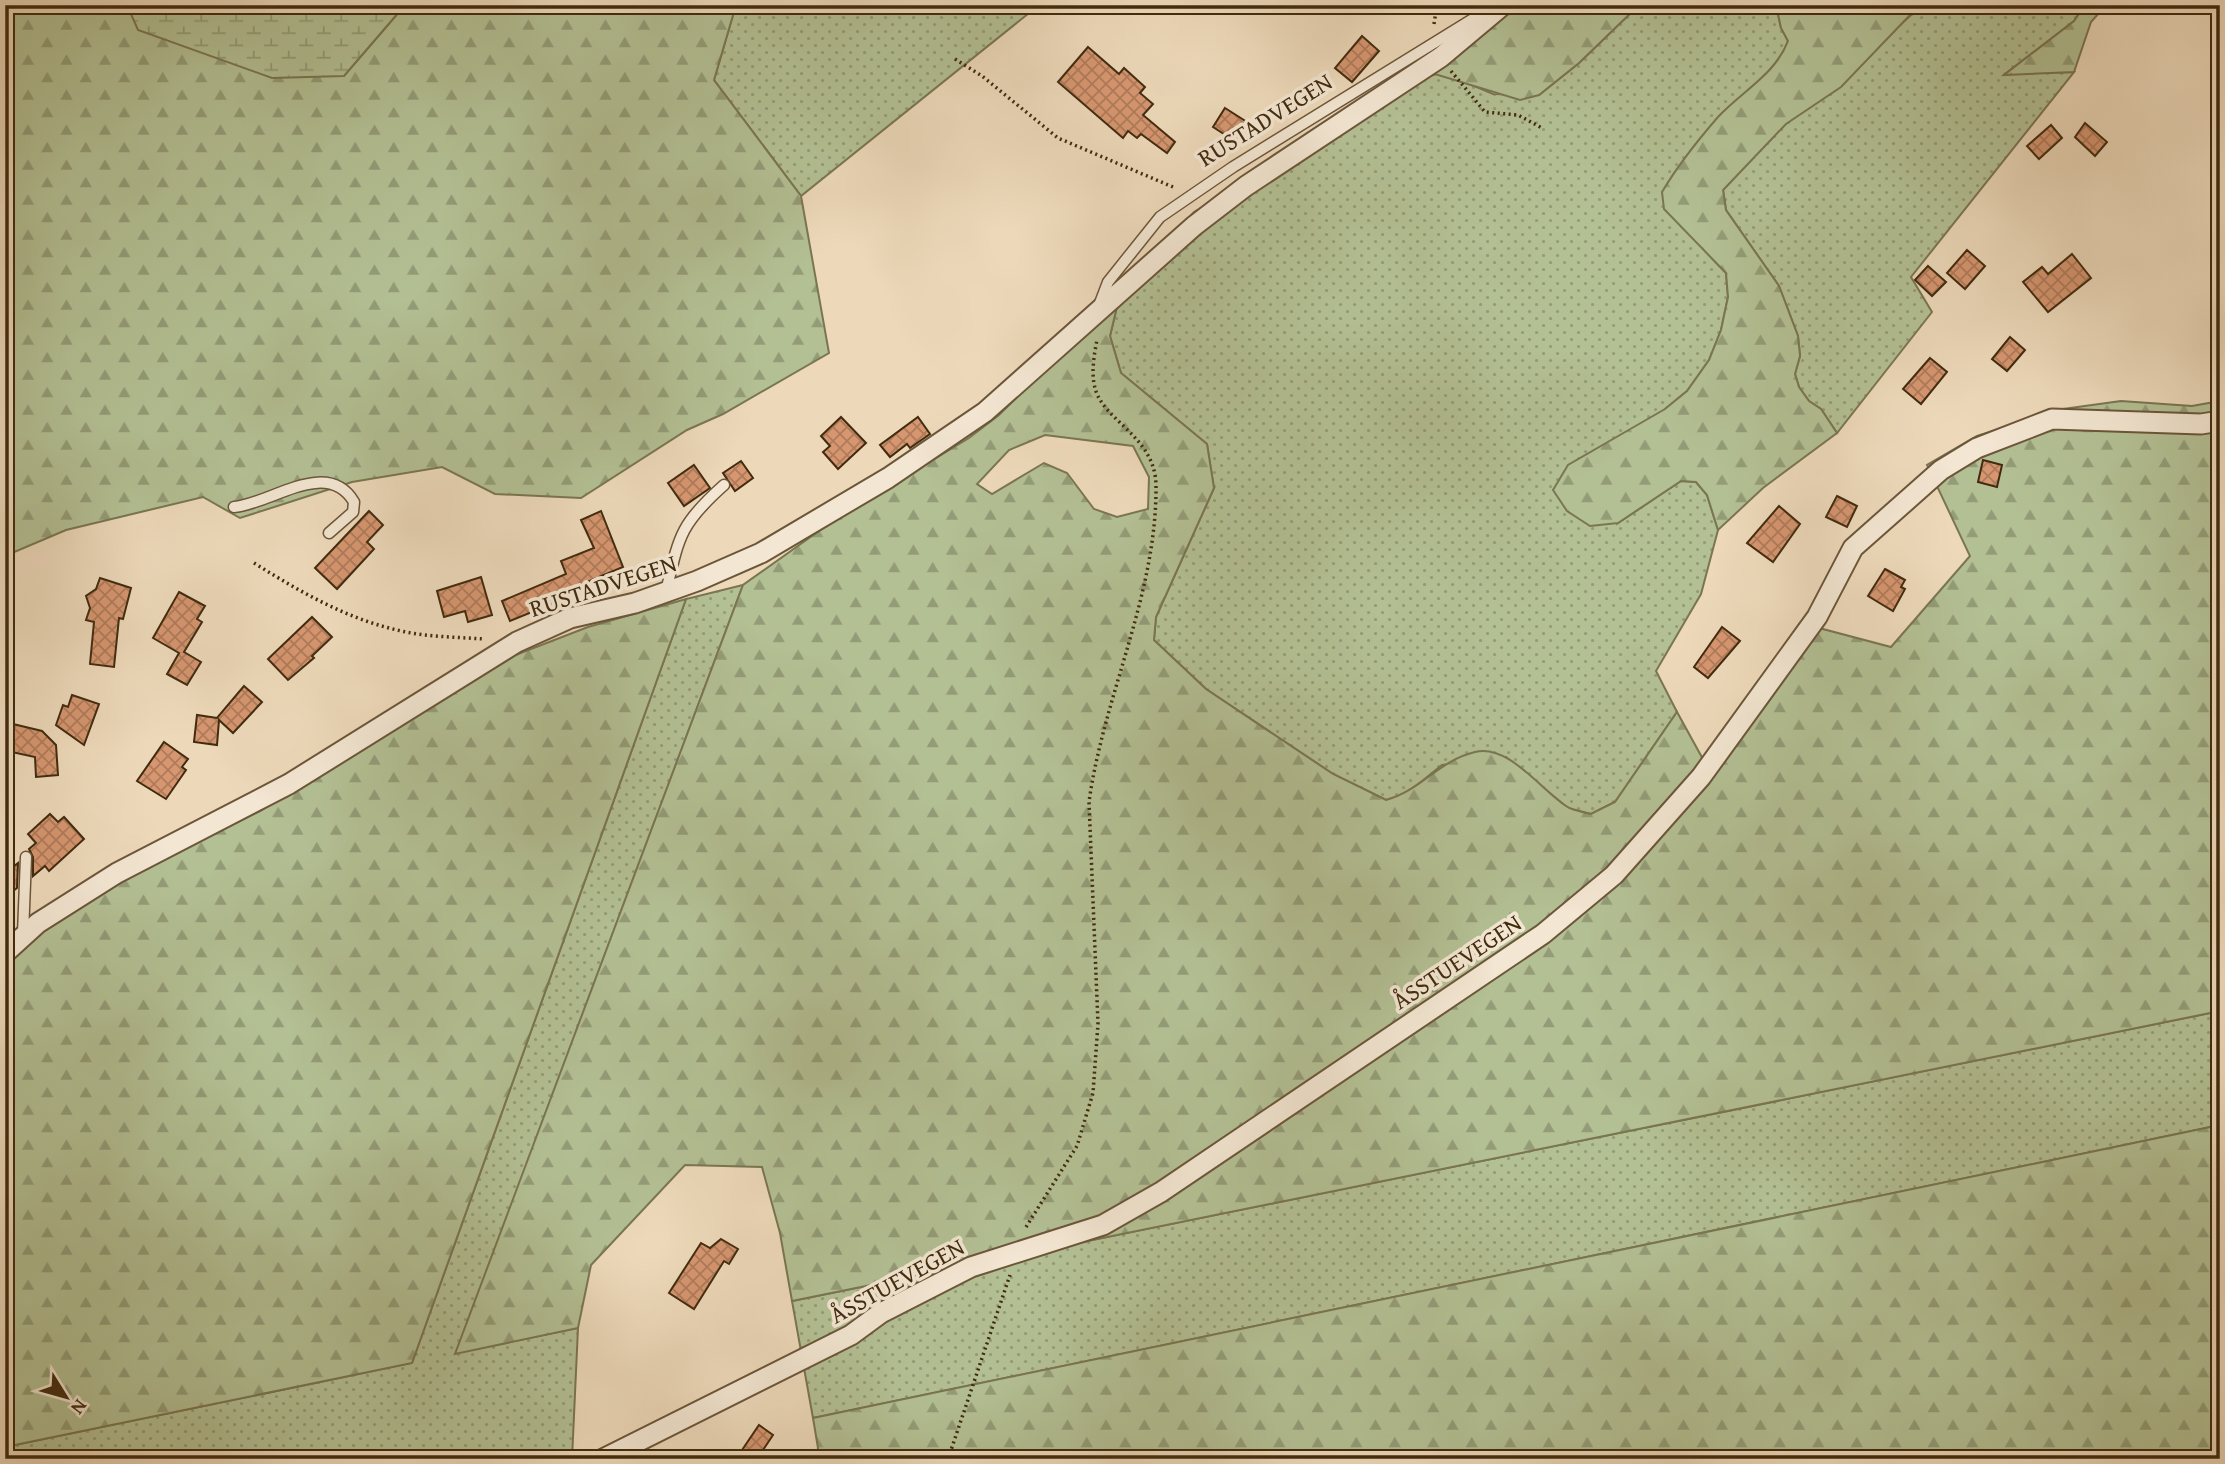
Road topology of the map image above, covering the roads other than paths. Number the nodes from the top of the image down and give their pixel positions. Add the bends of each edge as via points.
1 (1497, 5) edge
2 (1503, 5) edge
3 (1436, 49) junction
4 (1096, 313) junction
5 (2220, 421) edge
6 (724, 485) dead end
7 (234, 507) dead end
8 (330, 533) dead end
9 (666, 593) junction
10 (26, 857) dead end
11 (23, 937) junction
12 (5, 953) edge
13 (603, 1459) edge

1 - 3 lane, RUSTADVEGEN
2 - 3 street, RUSTADVEGEN
3 - 4 street, RUSTADVEGEN via 1194,226
3 - 4 lane, RUSTADVEGEN via 1233,167 1160,217 1108,282
4 - 9 street, RUSTADVEGEN via 985,412 888,478 761,553
5 - 13 street, ÅSSTUEVEGEN via 2201,425 2052,419 1977,447 1941,470 1853,548 1817,617 1782,670 1701,777 1604,883 1543,934 1161,1192 1103,1224 1009,1253 925,1289 851,1335
6 - 9 lane via 698,508 680,534
7 - 8 lane via 253,505 321,480 349,493 354,502 353,512
9 - 11 street, RUSTADVEGEN via 570,618 517,642 289,785 117,873
10 - 11 lane
11 - 12 street, RUSTADVEGEN

